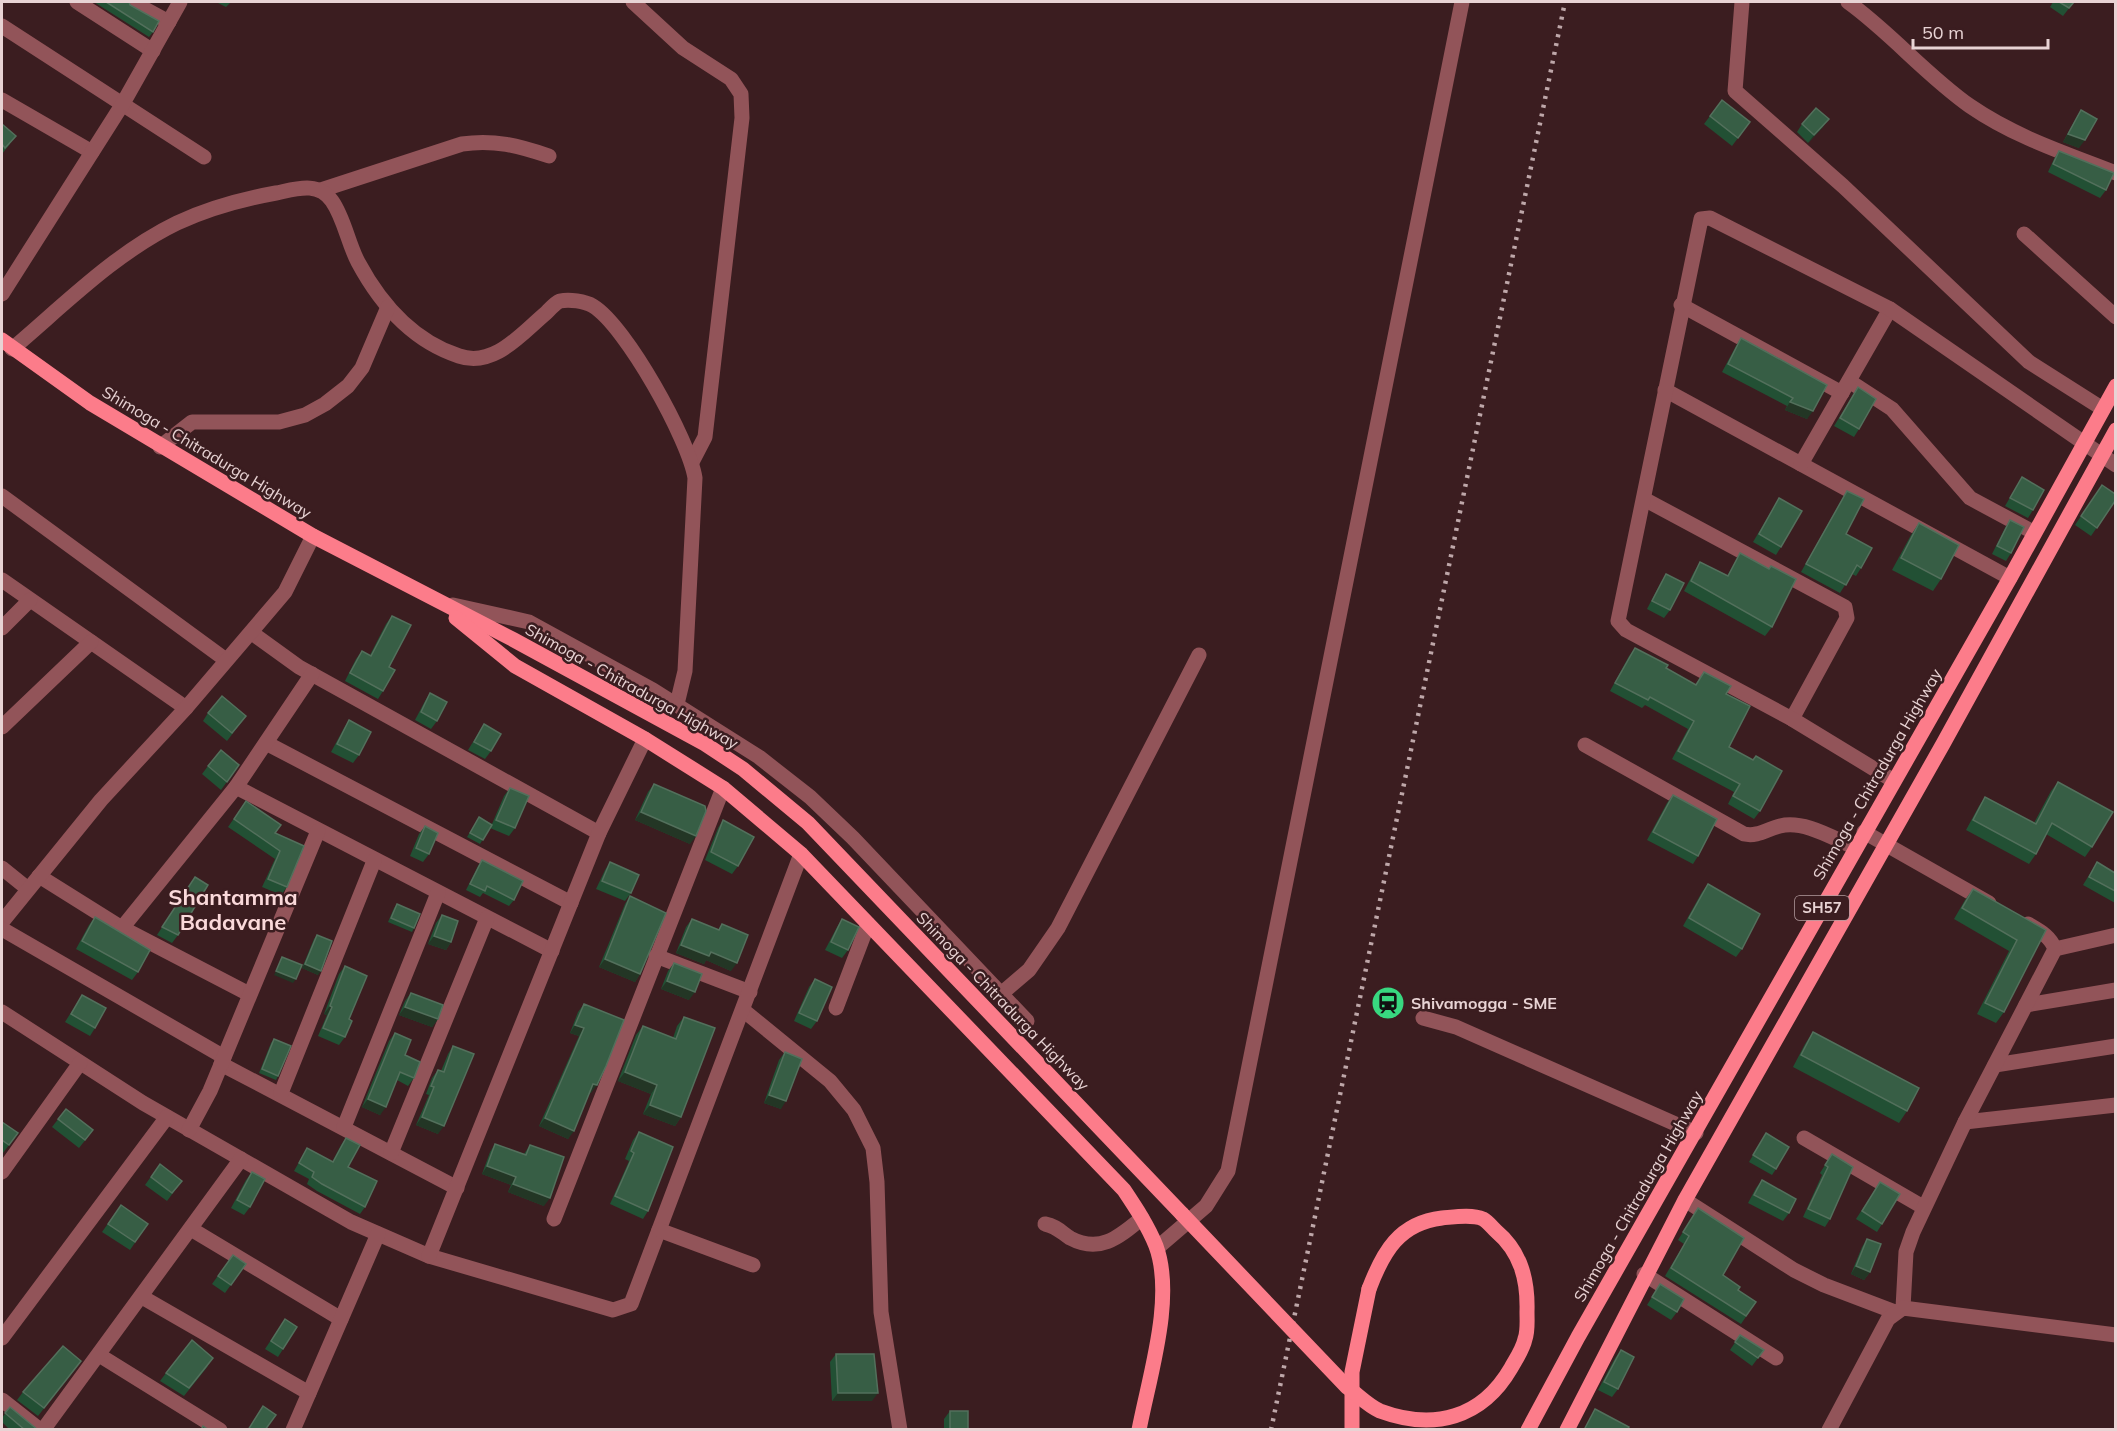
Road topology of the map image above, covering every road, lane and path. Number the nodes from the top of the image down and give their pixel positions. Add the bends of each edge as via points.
1 (76, 2) edge
2 (132, 2) edge
3 (180, 2) edge
4 (633, 2) edge
5 (1462, 2) edge
6 (1742, 2) edge
7 (1848, 2) edge
8 (168, 22) junction
9 (2, 26) edge
10 (153, 51) junction
11 (2, 100) edge
12 (122, 105) junction
13 (92, 152) junction
14 (549, 156) dead end
15 (204, 157) dead end
16 (2115, 173) edge
17 (321, 190) junction
18 (2024, 234) dead end
19 (2, 294) edge
20 (1681, 305) junction
21 (388, 307) junction
22 (1890, 309) junction
23 (2115, 316) edge
24 (7, 345) edge
25 (2115, 386) edge
26 (1845, 387) junction
27 (1665, 390) junction
28 (2103, 409) junction
29 (2115, 430) edge
30 (2084, 443) junction
31 (160, 447) junction
32 (2102, 454) junction
33 (692, 462) junction
34 (1802, 464) junction
35 (2115, 465) edge
36 (2, 496) edge
37 (1644, 499) junction
38 (2033, 532) junction
39 (313, 536) junction
40 (2010, 578) junction
41 (2, 580) edge
42 (30, 600) junction
43 (435, 601) junction
44 (2, 628) edge
45 (252, 633) junction
46 (91, 642) junction
47 (1199, 655) dead end
48 (226, 660) junction
49 (312, 674) junction
50 (676, 704) junction
51 (186, 708) junction
52 (1792, 719) junction
53 (2, 727) edge
54 (645, 739) junction
55 (266, 743) junction
56 (1585, 745) dead end
57 (1894, 780) junction
58 (236, 788) junction
59 (723, 788) junction
60 (318, 831) junction
61 (1864, 832) junction
62 (599, 833) junction
63 (1885, 845) junction
64 (1856, 848) junction
65 (801, 854) junction
66 (374, 861) junction
67 (2, 868) edge
68 (39, 876) junction
69 (28, 889) junction
70 (438, 893) junction
71 (571, 903) junction
72 (487, 918) junction
73 (2, 922) edge
74 (868, 924) junction
75 (122, 928) junction
76 (2, 929) edge
77 (2115, 935) edge
78 (2055, 949) junction
79 (552, 951) junction
80 (656, 956) junction
81 (2115, 990) edge
82 (750, 992) junction
83 (249, 994) junction
84 (1001, 994) junction
85 (2026, 1005) junction
86 (836, 1008) dead end
87 (744, 1010) junction
88 (3, 1016) edge
89 (1423, 1018) dead end
90 (1027, 1021) dead end
91 (2115, 1046) edge
92 (223, 1060) junction
93 (80, 1063) junction
94 (1995, 1065) junction
95 (281, 1093) junction
96 (2115, 1105) edge
97 (167, 1117) junction
98 (1965, 1122) junction
99 (344, 1127) junction
100 (189, 1130) junction
101 (1696, 1133) junction
102 (1804, 1138) dead end
103 (391, 1153) junction
104 (241, 1159) junction
105 (2, 1172) edge
106 (457, 1188) junction
107 (1685, 1200) junction
108 (1923, 1207) junction
109 (1142, 1218) junction
110 (554, 1219) dead end
111 (1045, 1224) dead end
112 (191, 1229) junction
113 (659, 1230) junction
114 (378, 1234) junction
115 (1157, 1248) junction
116 (429, 1256) junction
117 (753, 1265) dead end
118 (1644, 1274) junction
119 (142, 1297) junction
120 (1899, 1310) junction
121 (341, 1319) junction
122 (2115, 1335) edge
123 (2, 1338) edge
124 (99, 1355) junction
125 (1776, 1358) dead end
126 (309, 1393) junction
127 (2, 1400) edge
128 (41, 1430) edge
129 (220, 1430) edge
130 (293, 1430) edge
131 (900, 1430) edge
132 (1139, 1430) edge
133 (1352, 1430) edge
134 (1528, 1430) edge
135 (1567, 1430) edge
136 (1829, 1430) edge

1 - 10 street
2 - 8 street
3 - 8 street
4 - 33 street via 683,48 731,79 741,94 742,118 705,437
5 - 115 street via 1228,1171 1206,1206
6 - 28 street via 1735,91 1843,186 2029,362
7 - 16 street via 1928,73 1978,110 2028,139
8 - 10 street
9 - 12 street
10 - 12 street
11 - 13 street
12 - 13 street
12 - 15 street
13 - 19 street
14 - 17 street via 508,143 462,144
17 - 21 street via 332,201 358,262
17 - 24 street via 304,187 270,194 177,223 112,265
18 - 23 street
20 - 22 street via 1701,219 1710,218
20 - 26 street
20 - 27 street
21 - 31 street via 362,368 348,386 325,404 279,422 192,422
21 - 33 street via 405,326 444,351 471,360 486,358 505,348 559,301 592,305 612,324 652,382
22 - 26 street
22 - 30 street
24 - 31 main road, Shimoga - Chitradurga Highway
25 - 28 main road, Shimoga - Chitradurga Highway / SH57
26 - 34 street
26 - 38 street via 1892,409 1970,498
27 - 34 street
27 - 37 street
28 - 30 main road, Shimoga - Chitradurga Highway / SH57
29 - 32 main road, SH57
30 - 32 street
30 - 38 main road, Shimoga - Chitradurga Highway / SH57
31 - 39 main road, Shimoga - Chitradurga Highway
32 - 35 street
32 - 63 main road, SH57
33 - 50 street via 695,478 685,671
34 - 40 street
36 - 48 street
37 - 52 street via 1618,621 1621,626
37 - 52 street via 1845,608 1847,618
38 - 40 main road, Shimoga - Chitradurga Highway / SH57
39 - 43 main road, Shimoga - Chitradurga Highway
39 - 45 street via 285,592
40 - 57 main road, Shimoga - Chitradurga Highway / SH57
41 - 42 street
42 - 44 street
42 - 46 street
43 - 50 street via 529,622
43 - 54 main road via 515,666
43 - 133 main road, Shimoga - Chitradurga Highway, bridge via 705,744 808,823 1347,1387 1378,1410 1413,1421 1436,1420 1465,1414 1499,1389 1526,1338 1528,1296 1522,1265 1507,1240 1482,1219 1457,1216 1432,1219 1405,1231 1386,1250 1369,1289 1353,1372
45 - 48 street
45 - 49 street
46 - 51 street
46 - 53 street
47 - 84 street via 1058,928 1029,970
48 - 51 street
49 - 55 street
49 - 62 street
50 - 84 street via 759,756 810,797
51 - 68 street via 101,800
52 - 57 street
54 - 59 main road
54 - 62 street
55 - 58 street
55 - 71 street
56 - 64 street via 1744,834 1753,836 1793,825
57 - 61 main road, Shimoga - Chitradurga Highway / SH57
58 - 60 street
58 - 75 street
59 - 65 main road
59 - 80 street
60 - 66 street
60 - 83 street
61 - 63 street
61 - 64 main road, Shimoga - Chitradurga Highway / SH57
62 - 71 street
63 - 78 street via 2044,933
63 - 107 main road, SH57
64 - 101 main road, Shimoga - Chitradurga Highway / SH57
65 - 74 main road
65 - 82 street
66 - 70 street
66 - 95 street
67 - 69 street
68 - 69 street
68 - 75 street
69 - 73 street
70 - 72 street
70 - 99 street
71 - 79 street
72 - 79 street
72 - 103 street
74 - 86 street
74 - 109 main road via 1124,1190
75 - 83 street
76 - 92 street
77 - 78 street
78 - 85 street
79 - 106 street
80 - 82 street
80 - 110 street
81 - 85 street
82 - 87 street
83 - 92 street
84 - 90 street
85 - 94 street
87 - 113 street
87 - 131 street via 830,1081 854,1110 873,1148 881,1312
88 - 93 street
89 - 101 street via 1456,1027
91 - 94 street
92 - 95 street
92 - 100 street
93 - 97 street
93 - 105 street
94 - 98 street
95 - 99 street
96 - 98 street
97 - 100 street
97 - 123 street
98 - 108 street
99 - 103 street
100 - 104 street
101 - 134 main road, Shimoga - Chitradurga Highway / SH57
102 - 108 street
103 - 106 street
104 - 112 street
104 - 114 street
106 - 116 street
107 - 118 main road, SH57
107 - 120 street via 1794,1270 1824,1285
108 - 120 street via 1906,1252
109 - 111 street via 1116,1240 1096,1246 1080,1243
109 - 115 main road
112 - 119 street
112 - 121 street
113 - 116 street via 631,1304 613,1310
113 - 117 street
114 - 116 street
114 - 121 street
115 - 132 main road via 1162,1280 1161,1320
118 - 125 street
118 - 135 main road, SH57
119 - 124 street
119 - 126 street
120 - 122 street
120 - 136 street via 1888,1319
121 - 126 street
124 - 128 street
124 - 129 street
126 - 130 street
127 - 128 street

